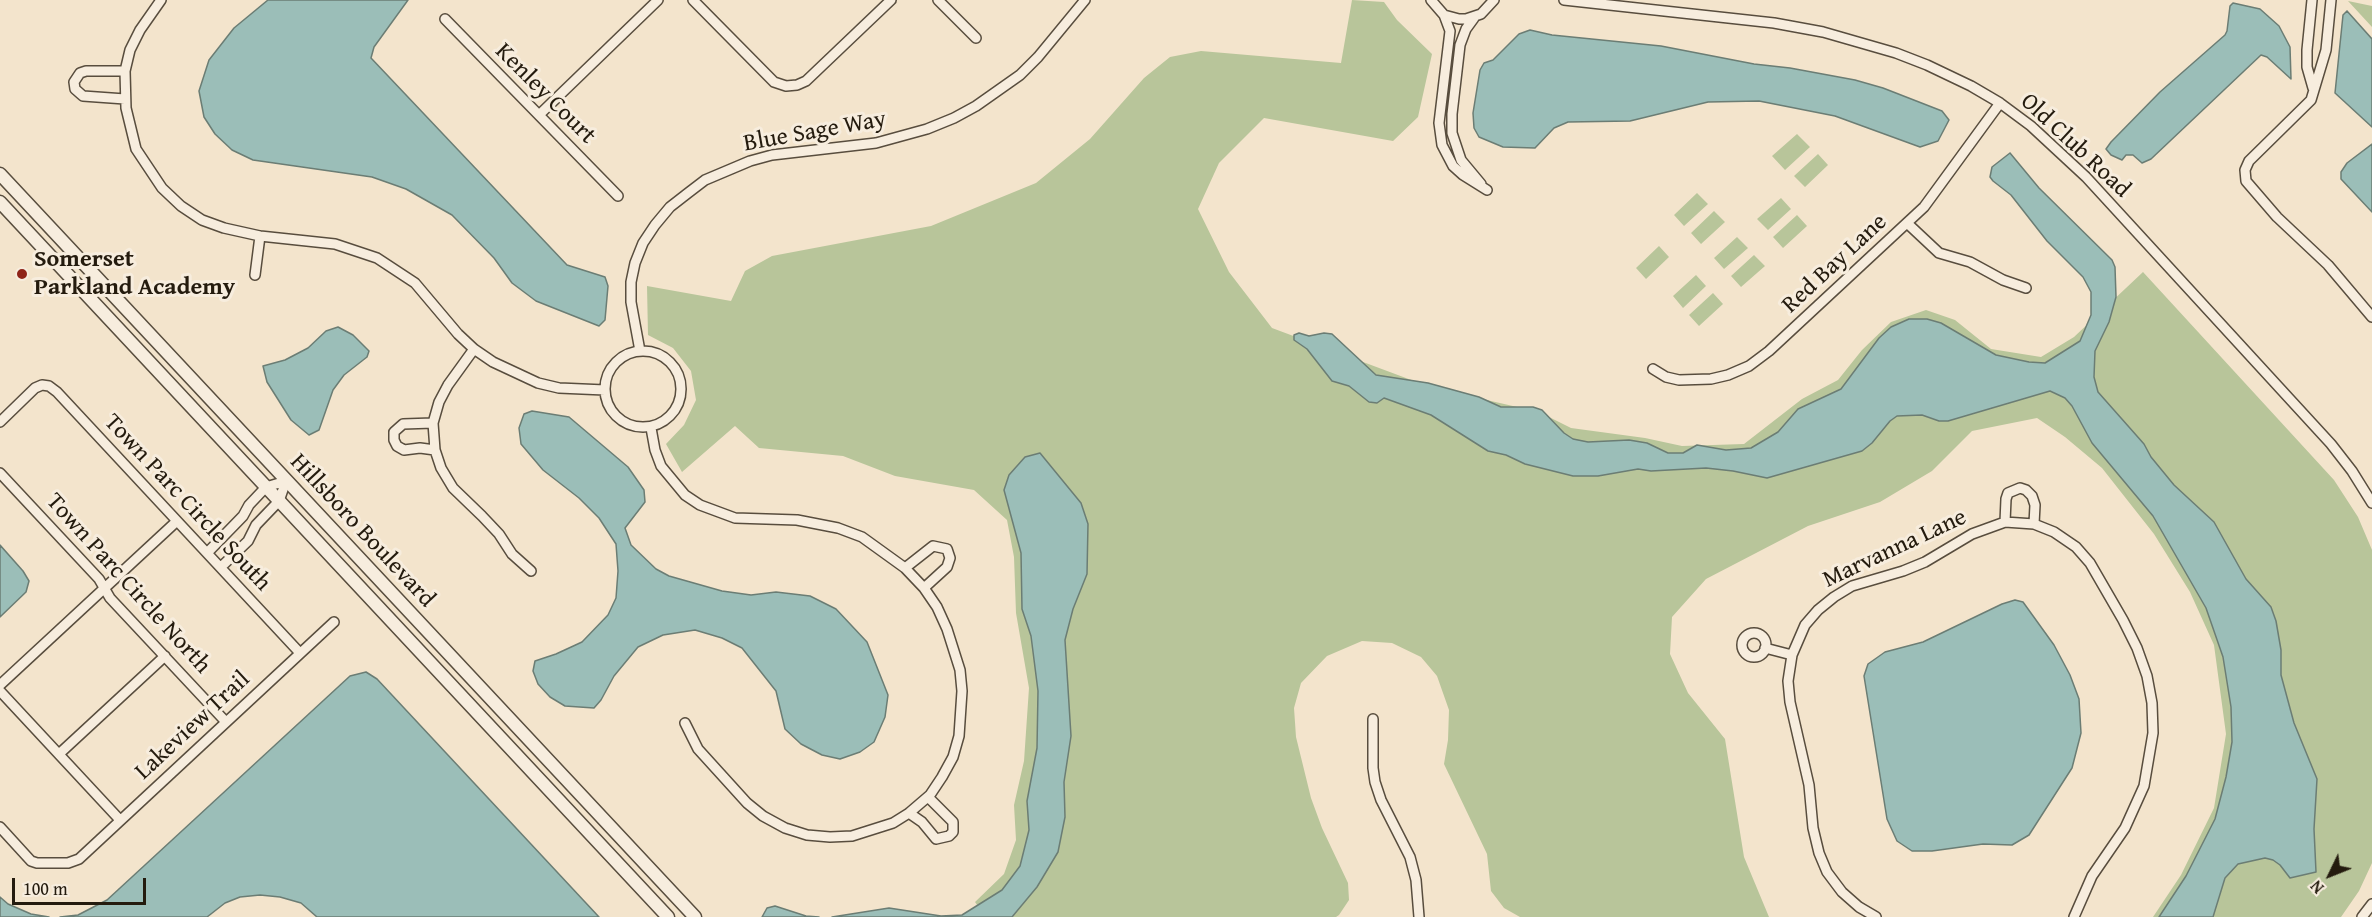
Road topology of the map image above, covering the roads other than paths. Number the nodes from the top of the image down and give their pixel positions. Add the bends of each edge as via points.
1 (161, 0) edge
2 (658, 0) edge
3 (693, 0) edge
4 (891, 0) edge
5 (938, 0) edge
6 (1085, 0) edge
7 (1431, 0) edge
8 (1494, 0) edge
9 (1498, 0) edge
10 (1564, 0) edge
11 (2312, 0) edge
12 (2331, 0) edge
13 (1487, 10) junction
14 (1444, 15) junction
15 (1474, 18) junction
16 (445, 20) dead end
17 (976, 38) dead end
18 (125, 71) junction
19 (2313, 88) junction
20 (125, 99) junction
21 (2000, 103) junction
22 (539, 116) junction
23 (0, 174) edge
24 (618, 196) dead end
25 (0, 202) edge
26 (1907, 223) junction
27 (260, 237) junction
28 (255, 275) dead end
29 (2026, 288) dead end
30 (2370, 310) edge
31 (474, 350) junction
32 (640, 351) junction
33 (1653, 369) dead end
34 (605, 390) junction
35 (0, 422) edge
36 (433, 423) junction
37 (651, 428) junction
38 (435, 450) junction
39 (0, 473) edge
40 (286, 481) junction
41 (266, 487) junction
42 (279, 501) junction
43 (2372, 504) edge
44 (177, 521) junction
45 (2005, 522) junction
46 (2034, 524) junction
47 (225, 536) junction
48 (238, 551) junction
49 (208, 552) junction
50 (221, 567) junction
51 (905, 568) junction
52 (531, 571) dead end
53 (105, 588) junction
54 (924, 588) junction
55 (334, 622) dead end
56 (1765, 648) dead end
57 (300, 653) junction
58 (1792, 655) junction
59 (165, 656) junction
60 (0, 685) edge
61 (0, 691) edge
62 (1373, 719) dead end
63 (226, 722) junction
64 (685, 723) dead end
65 (59, 754) junction
66 (928, 797) junction
67 (909, 813) junction
68 (120, 820) junction
69 (0, 827) edge
70 (2372, 904) edge
71 (668, 917) edge
72 (695, 917) edge
73 (1419, 917) edge
74 (1876, 917) edge
75 (2074, 917) edge
76 (2362, 917) edge

1 - 18 street via 140,30
2 - 22 street
3 - 4 street via 774,82 786,86 806,81
5 - 17 street
6 - 32 street, Blue Sage Way via 1020,75 954,118 876,143 750,161 705,180 688,193 655,225 635,263 631,302
7 - 14 street
8 - 13 street
9 - 13 street
10 - 21 street, Old Club Road via 1823,32 1927,65
11 - 19 street via 2307,67
12 - 19 street via 2326,50
13 - 15 street
14 - 15 street via 1459,20
14 - 15 street via 1450,31 1438,123 1442,146 1462,175 1487,190 1461,160 1452,133 1460,45
16 - 22 street, Kenley Court
18 - 20 street
18 - 20 street via 86,71 75,82 75,90 83,96
19 - 30 street via 2311,100 2304,108 2249,161 2246,181
20 - 27 street via 136,149 162,188 202,220
21 - 26 street, Red Bay Lane via 1938,189
21 - 43 street, Old Club Road via 2086,177 2331,444
22 - 24 street, Kenley Court
23 - 40 street, Hillsboro Boulevard
25 - 41 street, Hillsboro Boulevard
26 - 29 street via 1939,253 1970,262
26 - 33 street, Red Bay Lane via 1749,366 1728,375 1693,381 1666,377
27 - 28 street
27 - 31 street via 335,244 377,258 415,283
31 - 34 street via 538,383 576,391
31 - 36 street via 448,385
32 - 34 street via 616,363
32 - 37 street via 667,359 681,384 675,412
34 - 37 street via 610,408 623,421
35 - 44 street, Town Parc Circle South via 35,388 49,386
36 - 38 street
36 - 38 street via 403,424 394,432 394,440 404,450
37 - 51 street via 662,466 685,495 700,505 735,518 797,520 838,528 862,537
38 - 52 street via 453,488
39 - 53 street, Town Parc Circle North
40 - 41 street
40 - 42 street
40 - 72 street, Hillsboro Boulevard
41 - 42 street, Hillsboro Boulevard
41 - 47 street
42 - 48 street
42 - 71 street, Hillsboro Boulevard
44 - 49 street, Town Parc Circle South
44 - 53 street
45 - 46 street, Marvanna Lane
45 - 46 street via 2008,493 2020,488 2032,496
45 - 58 street, Marvanna Lane via 1972,534 1925,562 1852,586 1834,597 1805,625
46 - 75 street via 2076,547 2090,563 2137,648 2152,703 2151,752 2144,786 2125,828 2092,876
47 - 48 street
47 - 49 street
48 - 50 street
49 - 50 street, Town Parc Circle South
50 - 57 street, Town Parc Circle South
51 - 54 street
51 - 54 street via 933,546 946,549 950,558 947,567
53 - 59 street, Town Parc Circle North
53 - 60 street
54 - 66 street via 951,640 962,691 959,736 953,757
55 - 57 street, Lakeview Trail
56 - 58 street
57 - 63 street, Lakeview Trail
58 - 74 street, Marvanna Lane via 1790,702 1808,776 1819,853 1842,892
59 - 63 street, Town Parc Circle North
59 - 65 street
61 - 65 street
62 - 73 street via 1376,782 1410,857
63 - 68 street, Lakeview Trail
64 - 67 street via 698,749 747,804 785,828 807,835 852,836 892,824
65 - 68 street
66 - 67 street
66 - 67 street via 953,822 949,836 936,840
68 - 69 street, Lakeview Trail via 78,859 43,865 31,861
70 - 76 street

